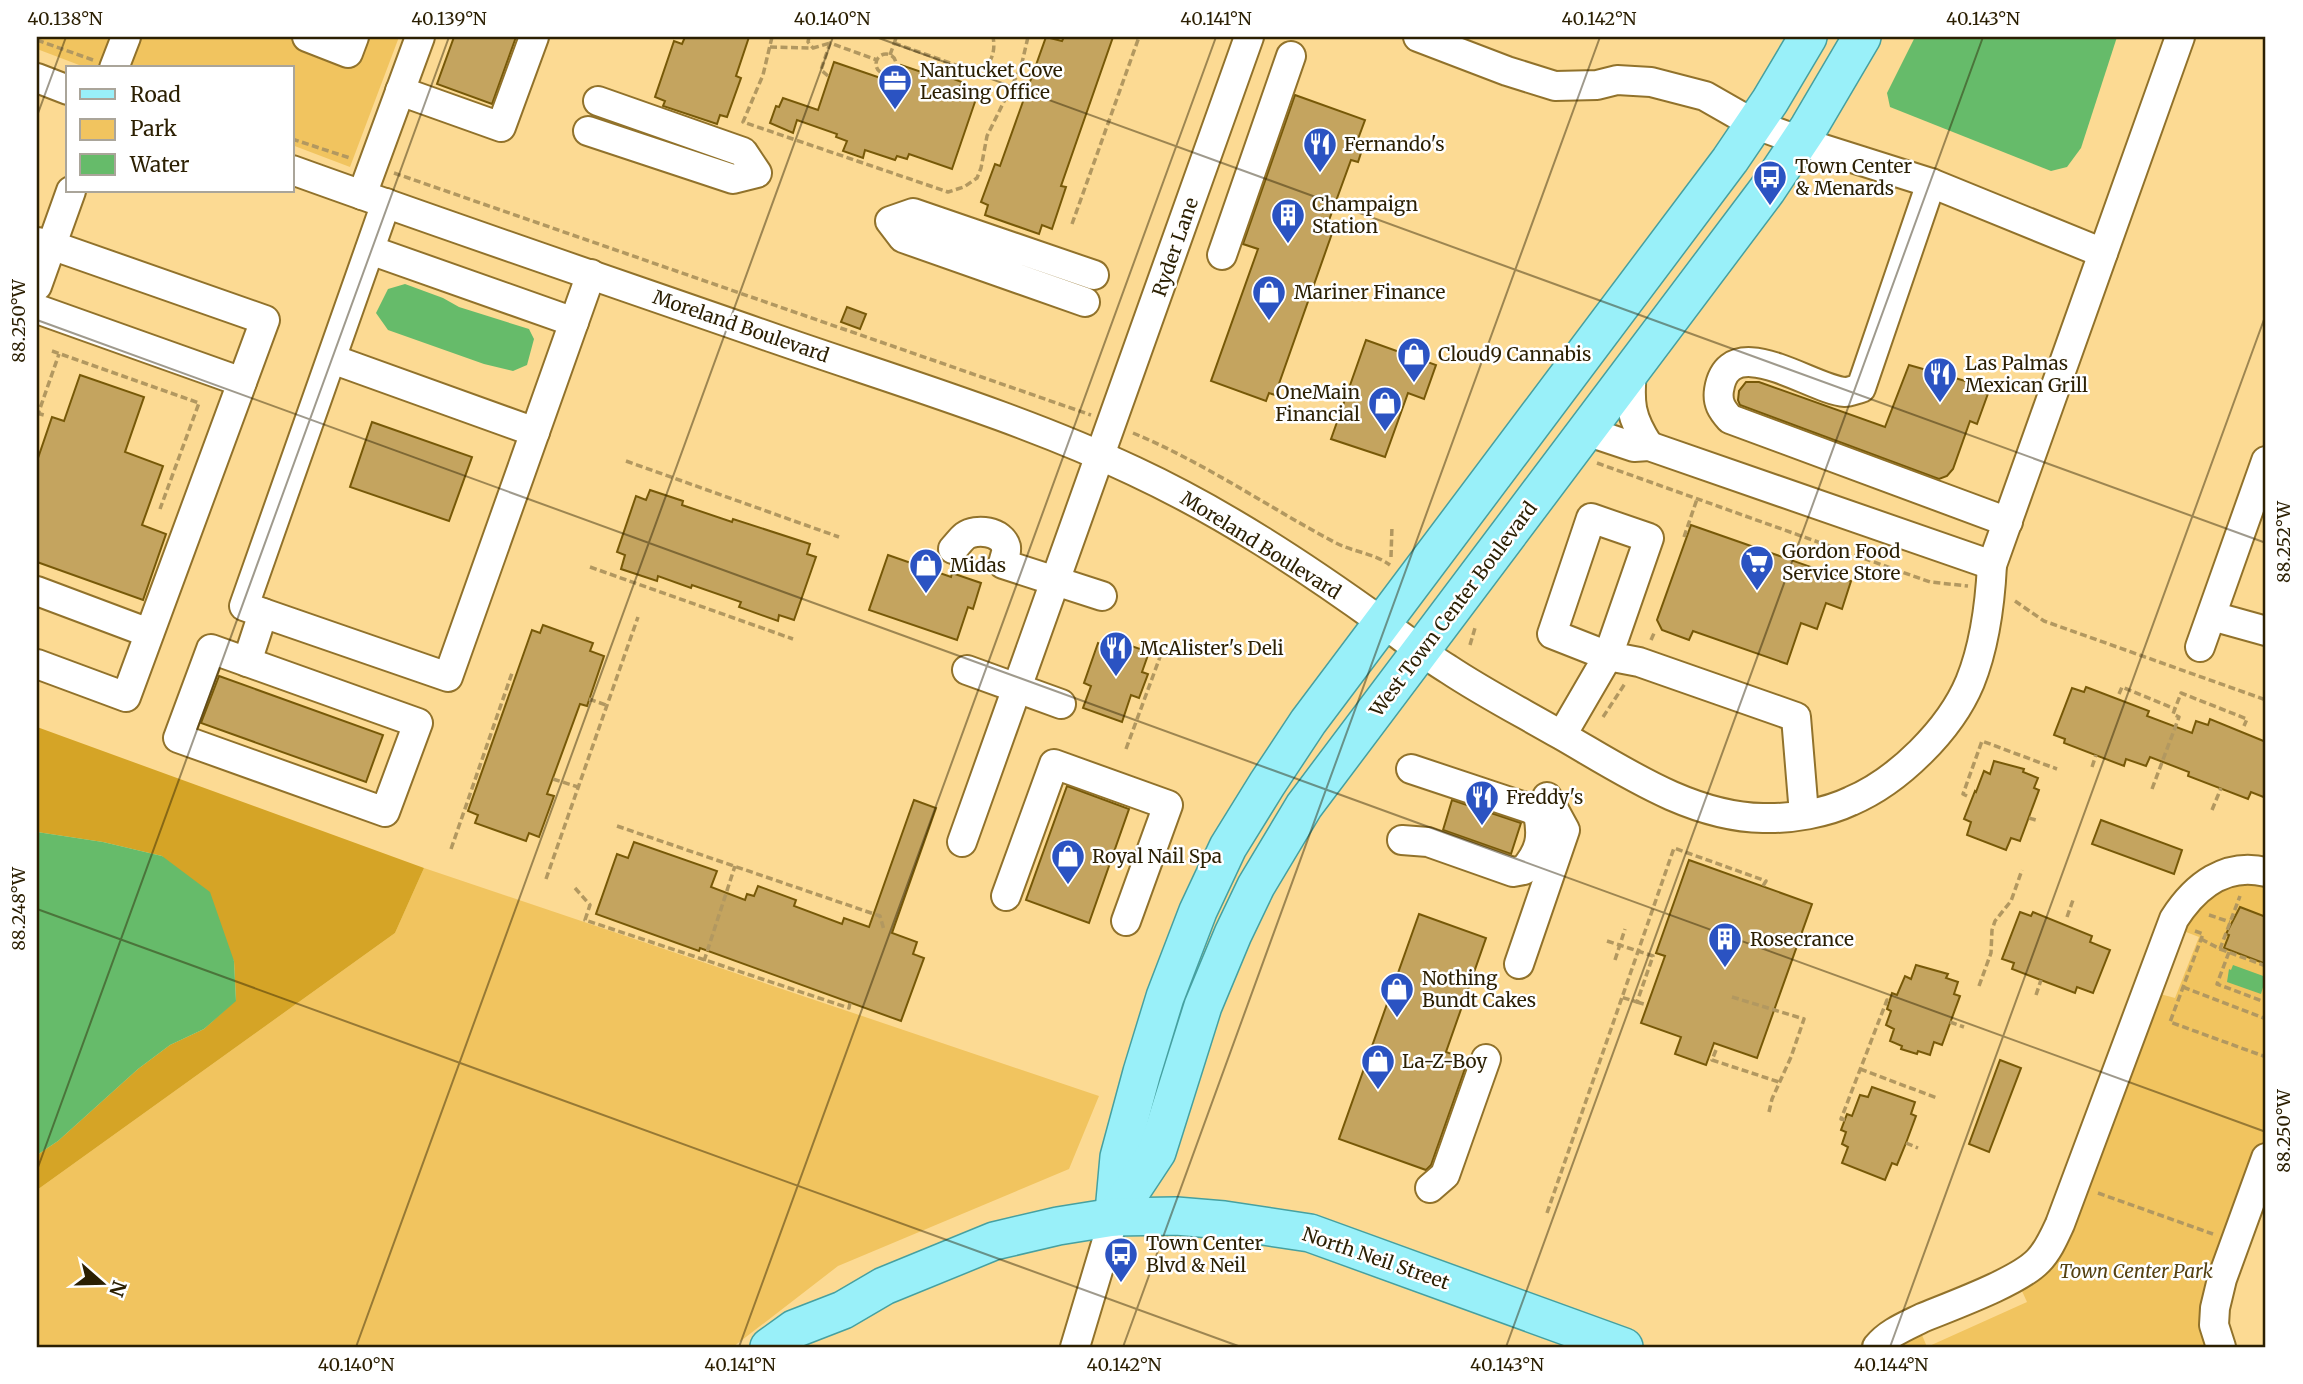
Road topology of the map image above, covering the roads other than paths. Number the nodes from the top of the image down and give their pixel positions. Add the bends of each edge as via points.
1 (126, 37) edge
2 (307, 37) edge
3 (354, 37) edge
4 (420, 37) edge
5 (534, 37) edge
6 (1249, 37) edge
7 (1418, 37) edge
8 (1808, 37) edge
9 (1862, 37) edge
10 (2180, 37) edge
11 (1291, 56) dead end
12 (109, 66) edge
13 (37, 78) edge
14 (66, 89) edge
15 (400, 91) junction
16 (598, 101) dead end
17 (1754, 124) junction
18 (588, 131) dead end
19 (1800, 141) junction
20 (294, 171) edge
21 (1931, 183) junction
22 (70, 192) edge
23 (374, 199) junction
24 (44, 244) edge
25 (370, 250) junction
26 (2103, 253) junction
27 (1222, 255) dead end
28 (591, 274) junction
29 (1094, 275) dead end
30 (37, 286) edge
31 (1085, 302) dead end
32 (37, 309) edge
33 (574, 322) junction
34 (331, 359) junction
35 (1632, 370) junction
36 (242, 382) junction
37 (535, 432) junction
38 (1586, 445) junction
39 (1649, 446) junction
40 (1100, 456) junction
41 (2266, 460) edge
42 (2008, 522) junction
43 (954, 549) dead end
44 (1992, 565) junction
45 (1055, 580) junction
46 (37, 591) edge
47 (1102, 596) dead end
48 (263, 613) junction
49 (2212, 616) junction
50 (1382, 622) junction
51 (2266, 631) edge
52 (149, 633) junction
53 (2200, 647) dead end
54 (1422, 652) junction
55 (1608, 656) junction
56 (247, 662) junction
57 (37, 664) edge
58 (967, 670) dead end
59 (1017, 688) junction
60 (1061, 704) dead end
61 (1562, 735) junction
62 (1411, 769) dead end
63 (1547, 797) dead end
64 (1804, 814) junction
65 (1402, 840) dead end
66 (962, 842) dead end
67 (2266, 872) edge
68 (1006, 896) dead end
69 (1126, 921) dead end
70 (1519, 964) dead end
71 (1486, 1059) dead end
72 (2266, 1158) edge
73 (1430, 1188) dead end
74 (1114, 1217) junction
75 (843, 1310) junction
76 (769, 1347) edge
77 (820, 1347) edge
78 (1075, 1347) edge
79 (1624, 1347) edge
80 (1877, 1347) edge
81 (2221, 1347) edge

1 - 12 street
2 - 3 street via 348,54
4 - 15 street
5 - 15 street via 501,127
6 - 40 street, Ryder Lane
7 - 17 street via 1555,86 1651,82 1705,96
8 - 17 main road, West Town Center Boulevard
9 - 19 main road, West Town Center Boulevard
10 - 26 street, Moreland Boulevard
11 - 27 street
13 - 14 street
15 - 23 street via 373,166
16 - 18 street via 743,152 757,173 733,179
17 - 19 street
17 - 50 main road, West Town Center Boulevard
19 - 21 street
19 - 35 main road, West Town Center Boulevard
20 - 23 street, Moreland Boulevard
21 - 26 street
21 - 42 street via 1861,388 1845,392 1762,363 1742,361 1728,369 1719,390 1720,408 1730,419
22 - 24 street
23 - 25 street
23 - 28 street, Moreland Boulevard
24 - 30 street
24 - 36 street via 265,320
25 - 33 street
25 - 34 street
26 - 42 street, Moreland Boulevard
28 - 33 street
28 - 40 street, Moreland Boulevard
29 - 31 street via 913,213 890,221 903,239
32 - 36 street
33 - 37 street
34 - 37 street
34 - 48 street via 244,606
35 - 38 main road, West Town Center Boulevard
35 - 39 street via 1632,416
36 - 52 street
37 - 48 street via 447,677
38 - 39 street
38 - 54 main road, West Town Center Boulevard
39 - 44 street
40 - 45 street, Ryder Lane
40 - 50 street, Moreland Boulevard via 1220,515
41 - 49 street
42 - 44 street, Moreland Boulevard
43 - 45 street via 967,534 994,534 1006,549 1003,564
44 - 64 street, Moreland Boulevard via 1979,653 1969,684 1941,729 1883,783 1851,802
45 - 47 street
45 - 59 street, Ryder Lane
46 - 52 street
48 - 56 street
49 - 51 street
49 - 53 street
50 - 54 street, Moreland Boulevard
50 - 74 main road, West Town Center Boulevard via 1267,784 1228,847 1198,911 1142,1072 1119,1157
52 - 57 street via 126,697
54 - 61 street, Moreland Boulevard
54 - 74 main road, West Town Center Boulevard via 1304,806 1256,886 1203,1006 1157,1152
55 - 55 street via 1649,538 1591,518 1552,634
55 - 61 street
55 - 64 street via 1639,662 1796,717
56 - 56 street via 211,649 178,738 385,812 418,723
58 - 59 street
59 - 60 street
59 - 66 street, Ryder Lane
61 - 64 street, Moreland Boulevard via 1691,803 1726,814 1762,818
62 - 65 street via 1531,809 1538,814 1541,831 1536,856 1524,870 1513,872 1428,842
63 - 70 street via 1565,830
67 - 80 street via 2234,869 2216,878 2194,892 2174,919 2060,1224 2037,1262 2013,1278 1916,1321
68 - 69 street via 1054,764 1168,805
71 - 73 street via 1445,1175
72 - 81 street via 2215,1308 2214,1325
74 - 75 main road, North Neil Street via 994,1241 884,1286
74 - 78 street, West Town Center Boulevard
74 - 79 main road, North Neil Street via 1176,1216 1310,1233
75 - 76 main road, North Neil Street via 794,1329
75 - 77 main road, North Neil Street

